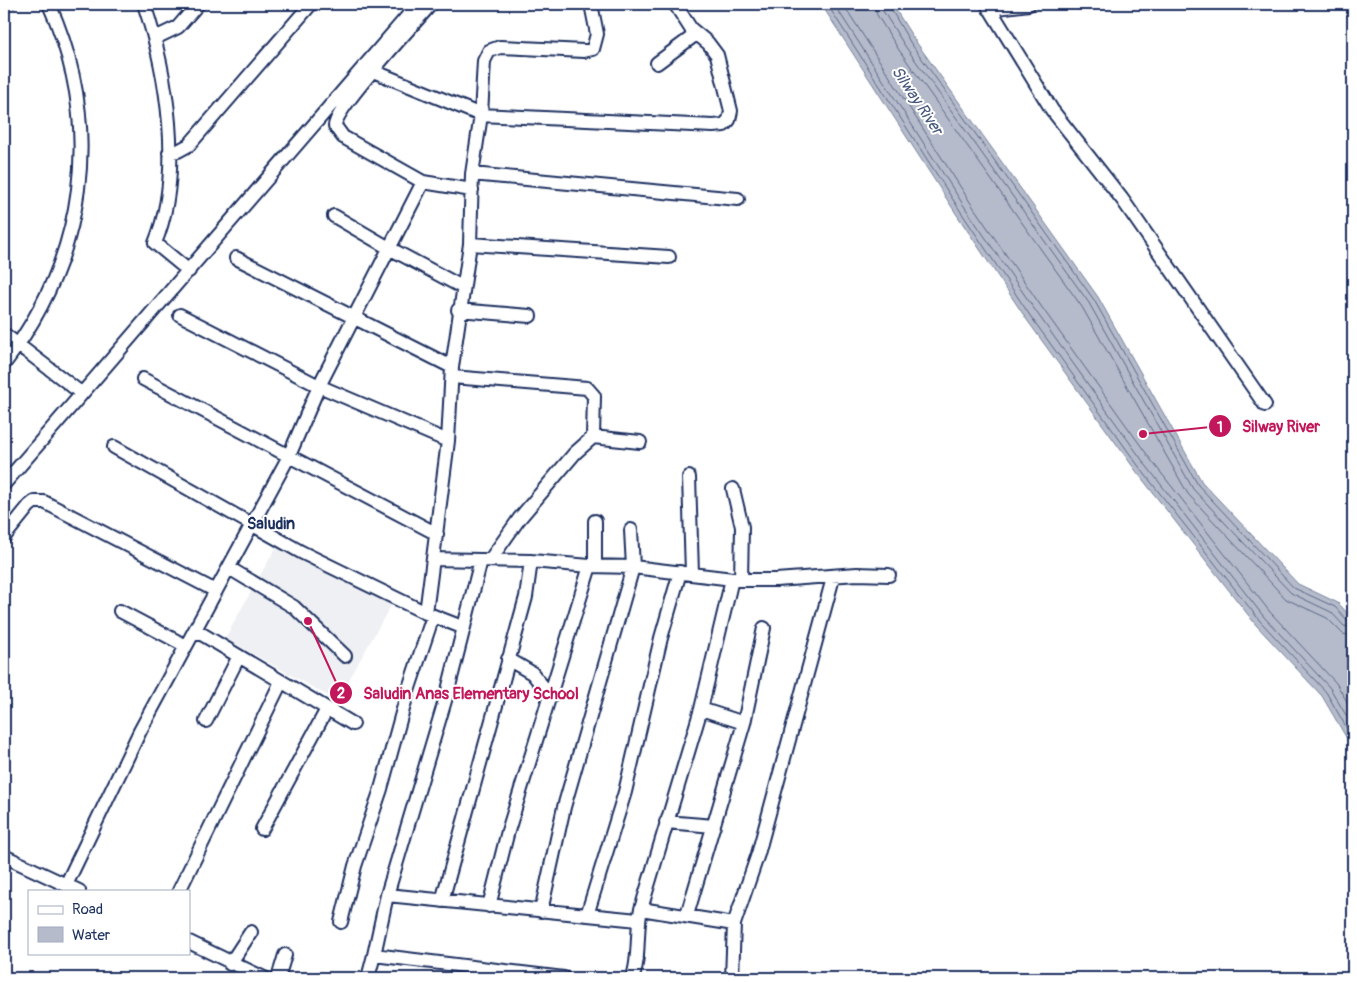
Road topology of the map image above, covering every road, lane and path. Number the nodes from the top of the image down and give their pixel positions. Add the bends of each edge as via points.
1 (21, 4) edge
2 (49, 4) edge
3 (144, 4) edge
4 (198, 4) edge
5 (311, 4) edge
6 (418, 4) edge
7 (431, 4) edge
8 (591, 4) edge
9 (675, 4) edge
10 (1029, 4) edge
11 (988, 6) edge
12 (4, 12) edge
13 (695, 35) junction
14 (155, 38) junction
15 (657, 63) dead end
16 (373, 71) junction
17 (481, 115) junction
18 (169, 153) junction
19 (472, 174) junction
20 (423, 182) junction
21 (472, 190) junction
22 (738, 199) dead end
23 (334, 216) dead end
24 (470, 244) junction
25 (389, 248) junction
26 (669, 257) dead end
27 (236, 258) dead end
28 (188, 271) junction
29 (462, 287) junction
30 (458, 310) junction
31 (180, 314) dead end
32 (530, 316) dead end
33 (354, 318) junction
34 (4, 334) edge
35 (18, 345) junction
36 (4, 364) edge
37 (452, 372) junction
38 (143, 379) dead end
39 (319, 386) junction
40 (81, 393) junction
41 (1265, 405) dead end
42 (592, 437) junction
43 (448, 441) junction
44 (640, 442) dead end
45 (114, 447) dead end
46 (288, 458) junction
47 (689, 478) dead end
48 (4, 484) edge
49 (734, 489) dead end
50 (596, 520) dead end
51 (253, 523) junction
52 (631, 530) dead end
53 (437, 534) junction
54 (4, 537) edge
55 (433, 559) junction
56 (485, 560) junction
57 (531, 561) junction
58 (593, 566) junction
59 (633, 566) junction
60 (229, 568) junction
61 (686, 572) junction
62 (889, 575) dead end
63 (833, 578) junction
64 (736, 579) junction
65 (216, 592) junction
66 (120, 611) dead end
67 (430, 614) junction
68 (462, 627) junction
69 (764, 628) dead end
70 (195, 630) junction
71 (186, 646) junction
72 (239, 656) junction
73 (345, 656) dead end
74 (508, 659) junction
75 (281, 682) junction
76 (550, 695) junction
77 (327, 709) junction
78 (701, 709) junction
79 (206, 721) dead end
80 (744, 723) junction
81 (353, 724) dead end
82 (666, 822) junction
83 (714, 826) junction
84 (262, 829) dead end
85 (4, 856) edge
86 (66, 885) junction
87 (76, 890) edge
88 (179, 890) edge
89 (386, 895) junction
90 (442, 901) junction
91 (489, 906) junction
92 (540, 911) junction
93 (640, 914) junction
94 (587, 915) junction
95 (686, 915) junction
96 (341, 922) dead end
97 (734, 924) junction
98 (251, 932) dead end
99 (190, 943) edge
100 (285, 954) dead end
101 (374, 955) junction
102 (230, 964) junction
103 (264, 978) edge
104 (278, 978) edge
105 (368, 978) edge
106 (564, 978) edge
107 (632, 978) edge
108 (732, 978) edge

1 - 12 path
2 - 35 street via 65,46 77,97 80,175 65,252 45,300
3 - 14 street
4 - 14 street via 178,27
5 - 18 street via 189,145
6 - 28 street
7 - 16 street
8 - 17 street via 597,34 593,49 500,47 489,51 484,61
9 - 13 street
10 - 11 street
11 - 41 street via 1052,110 1122,199
13 - 15 street
13 - 17 street via 708,43 717,55 731,112 724,125
14 - 18 street via 164,79
16 - 17 street
16 - 20 street via 335,121 337,131
17 - 19 street
18 - 28 street via 164,212 155,242
19 - 21 street
19 - 22 street
20 - 21 street
20 - 25 street
21 - 24 street
23 - 25 street
24 - 26 street
24 - 29 street
25 - 29 street
25 - 33 street
27 - 33 street
28 - 40 street
29 - 30 street
30 - 32 street
30 - 37 street
31 - 39 street
33 - 37 street
33 - 39 street
34 - 35 street
35 - 36 street
35 - 40 street
37 - 42 street via 587,388 594,396
37 - 43 street
38 - 46 street
39 - 43 street
39 - 46 street
40 - 48 street
42 - 44 street
42 - 56 street
43 - 53 street
45 - 51 street
46 - 51 street
46 - 53 street
47 - 61 street
49 - 64 street via 742,527
50 - 58 street
51 - 60 street
51 - 67 street via 301,552
52 - 59 street
53 - 55 street
54 - 65 street via 29,506 34,502 44,502
55 - 56 street
55 - 67 street
56 - 57 street
56 - 68 street
57 - 58 street
57 - 74 street via 526,597
58 - 59 street
58 - 76 street
59 - 61 street
59 - 92 street via 564,807
60 - 65 street
60 - 73 street via 294,608
61 - 64 street
61 - 94 street via 661,638 625,792
62 - 63 street via 858,574
63 - 64 street
63 - 97 street via 758,854
64 - 78 street
65 - 70 street
66 - 71 street
67 - 68 street
67 - 96 street
68 - 89 street via 447,694
69 - 80 street
70 - 71 street
70 - 72 street
71 - 86 street via 140,731
72 - 75 street
72 - 79 street
74 - 76 street via 532,673
74 - 90 street
75 - 77 street
75 - 88 street
76 - 91 street via 508,831
77 - 81 street
77 - 84 street
78 - 80 street
78 - 82 street
80 - 83 street
82 - 83 street
82 - 93 street
83 - 95 street
85 - 86 street
86 - 87 street
89 - 90 street
89 - 101 street
90 - 91 street
91 - 92 street
92 - 94 street
93 - 94 street
93 - 95 street
93 - 107 street via 636,970
95 - 97 street
97 - 108 street
98 - 102 street
99 - 102 street
100 - 104 street
101 - 105 street
101 - 106 street
102 - 103 street

